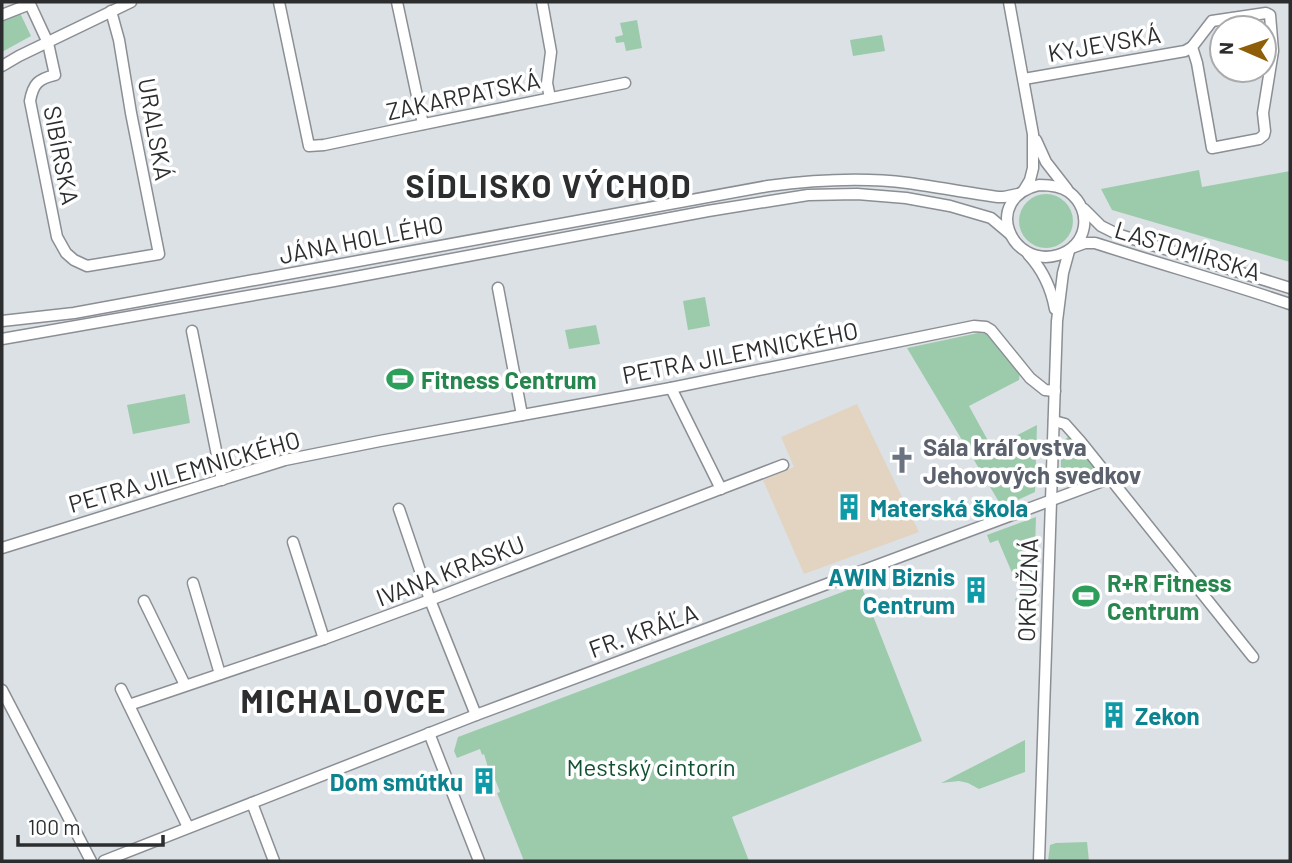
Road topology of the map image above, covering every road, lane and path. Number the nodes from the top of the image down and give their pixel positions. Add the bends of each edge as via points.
1 (131, 2) edge
2 (279, 2) edge
3 (397, 2) edge
4 (542, 2) edge
5 (1009, 2) edge
6 (30, 3) edge
7 (111, 12) junction
8 (2, 15) edge
9 (48, 43) junction
10 (1192, 47) junction
11 (2, 66) edge
12 (1024, 79) junction
13 (625, 83) dead end
14 (551, 98) junction
15 (423, 124) junction
16 (1033, 134) junction
17 (856, 180) junction
18 (1021, 192) junction
19 (1069, 192) junction
20 (857, 194) junction
21 (689, 201) junction
22 (1079, 203) junction
23 (692, 214) junction
24 (1010, 234) junction
25 (1071, 249) junction
26 (1025, 251) junction
27 (66, 253) joint
28 (1227, 268) junction
29 (313, 269) junction
30 (1223, 281) junction
31 (316, 284) junction
32 (498, 288) dead end
33 (1290, 288) edge
34 (1290, 304) edge
35 (74, 313) junction
36 (2, 321) edge
37 (1057, 321) junction
38 (76, 327) junction
39 (192, 331) dead end
40 (2, 339) edge
41 (671, 388) junction
42 (1055, 391) junction
43 (522, 415) junction
44 (1054, 421) junction
45 (783, 465) dead end
46 (1111, 478) junction
47 (222, 480) junction
48 (721, 489) junction
49 (1051, 500) junction
50 (399, 509) dead end
51 (293, 542) dead end
52 (2, 548) edge
53 (193, 583) dead end
54 (144, 600) dead end
55 (430, 600) junction
56 (324, 639) junction
57 (1253, 657) dead end
58 (220, 674) junction
59 (185, 685) junction
60 (121, 689) dead end
61 (2, 690) edge
62 (129, 705) junction
63 (476, 715) junction
64 (429, 733) junction
65 (251, 803) junction
66 (188, 827) junction
67 (91, 861) edge
68 (104, 861) edge
69 (274, 861) edge
70 (478, 861) edge
71 (1040, 861) edge

1 - 7 street
2 - 15 street, ZAKARPATSKÁ via 309,146
3 - 15 street
4 - 14 street via 551,52 547,83
5 - 12 street
6 - 8 street
6 - 9 street
7 - 9 street
7 - 27 street, URALSKÁ via 159,254 88,266
9 - 11 street
9 - 27 street, SIBÍRSKA via 55,75 37,83 30,101 57,237
10 - 10 street, KYJEVSKÁ via 1212,21 1270,15 1273,51 1263,113 1265,131 1259,139 1212,148
10 - 12 street, KYJEVSKÁ
12 - 16 street
13 - 14 street, ZAKARPATSKÁ
14 - 15 street, ZAKARPATSKÁ
16 - 18 street via 1032,174
16 - 19 street via 1046,162
17 - 18 street, JÁNA HOLLÉHO via 998,197
17 - 20 street
17 - 21 street, JÁNA HOLLÉHO via 794,183
18 - 19 street via 1047,185
18 - 24 street via 1008,210
19 - 22 street
20 - 23 street, JÁNA HOLLÉHO via 808,195
20 - 24 street, JÁNA HOLLÉHO via 971,211 992,218
21 - 23 street
21 - 29 street, JÁNA HOLLÉHO
22 - 25 street via 1085,229
22 - 28 street via 1117,234
23 - 31 street, JÁNA HOLLÉHO
24 - 26 street
25 - 26 street via 1048,257
25 - 30 street, LASTOMÍRSKA via 1095,243
25 - 37 street
26 - 37 street via 1049,284
28 - 30 street
28 - 33 street
29 - 31 street
29 - 35 street, JÁNA HOLLÉHO
30 - 34 street, LASTOMÍRSKA
31 - 38 street, JÁNA HOLLÉHO
32 - 43 street
35 - 36 street, JÁNA HOLLÉHO
35 - 38 street
37 - 42 street, OKRUŽNÁ
38 - 40 street, JÁNA HOLLÉHO
39 - 47 street
41 - 42 street, PETRA JILEMNICKÉHO via 980,326 991,330 1030,378 1045,390
41 - 43 street, PETRA JILEMNICKÉHO
41 - 48 street
42 - 44 street, OKRUŽNÁ
43 - 47 street, PETRA JILEMNICKÉHO via 285,460
44 - 46 street via 1069,428
44 - 49 street, OKRUŽNÁ
45 - 48 street, IVANA KRASKU
46 - 49 street, FR. KRÁĽA
46 - 57 street
47 - 52 street, PETRA JILEMNICKÉHO
48 - 55 street, IVANA KRASKU
49 - 63 street, FR. KRÁĽA
49 - 71 street, OKRUŽNÁ
50 - 55 street
51 - 56 street
53 - 58 street
54 - 59 street
55 - 56 street, IVANA KRASKU
55 - 63 street
56 - 58 street, IVANA KRASKU
58 - 59 street, IVANA KRASKU
59 - 62 street, IVANA KRASKU
60 - 62 street
61 - 67 street
62 - 66 street
63 - 64 street, FR. KRÁĽA
64 - 65 street, FR. KRÁĽA
64 - 70 street
65 - 66 street, FR. KRÁĽA
65 - 69 street
66 - 68 street, FR. KRÁĽA

